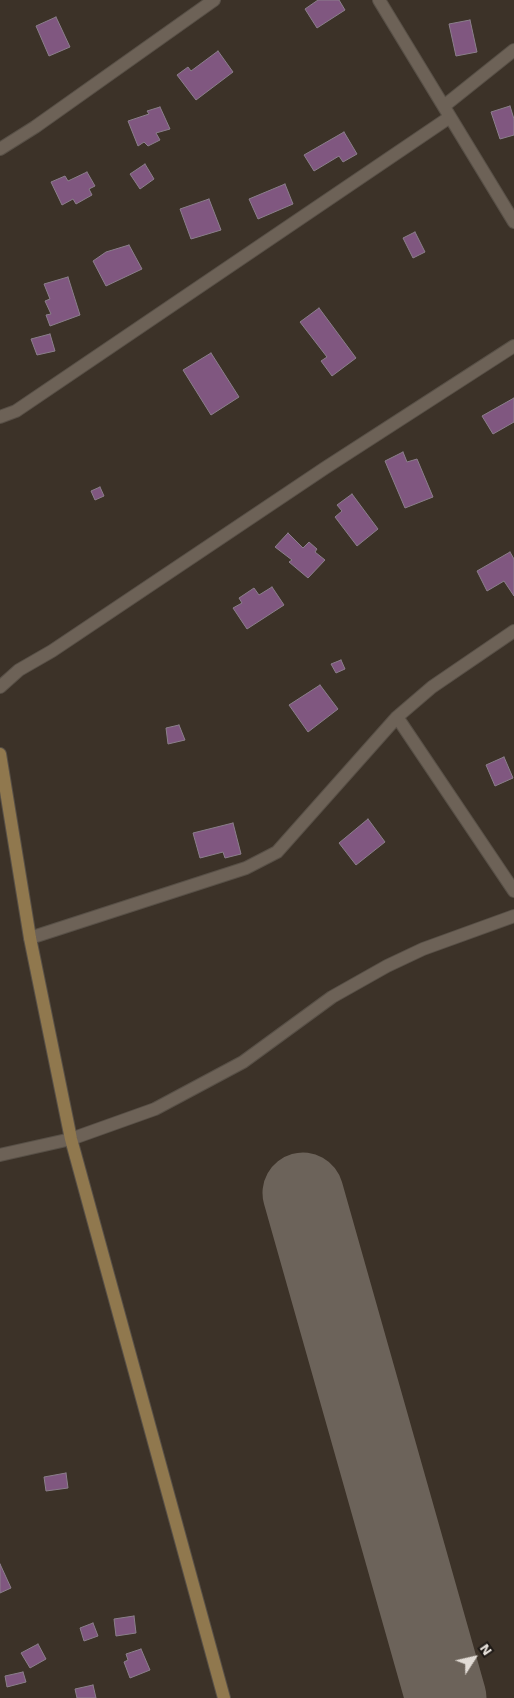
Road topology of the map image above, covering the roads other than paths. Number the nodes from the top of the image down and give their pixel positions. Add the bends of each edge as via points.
1 (214, 0) edge
2 (379, 0) edge
3 (514, 50) edge
4 (447, 112) junction
5 (0, 149) edge
6 (514, 222) edge
7 (514, 346) edge
8 (0, 417) edge
9 (514, 631) edge
10 (0, 687) edge
11 (397, 717) junction
12 (0, 754) edge
13 (514, 891) edge
14 (514, 916) edge
15 (30, 938) junction
16 (71, 1139) junction
17 (0, 1155) edge
18 (224, 1698) edge

1 - 5 street
2 - 4 street
3 - 4 street
4 - 6 street
4 - 8 street via 16,412
7 - 10 street via 19,670
9 - 11 street via 432,687
11 - 13 street
11 - 15 street via 277,852 246,868
12 - 15 main road
14 - 16 street via 387,966 332,997 243,1062 195,1089 155,1109
15 - 16 main road
16 - 17 street
16 - 18 main road

